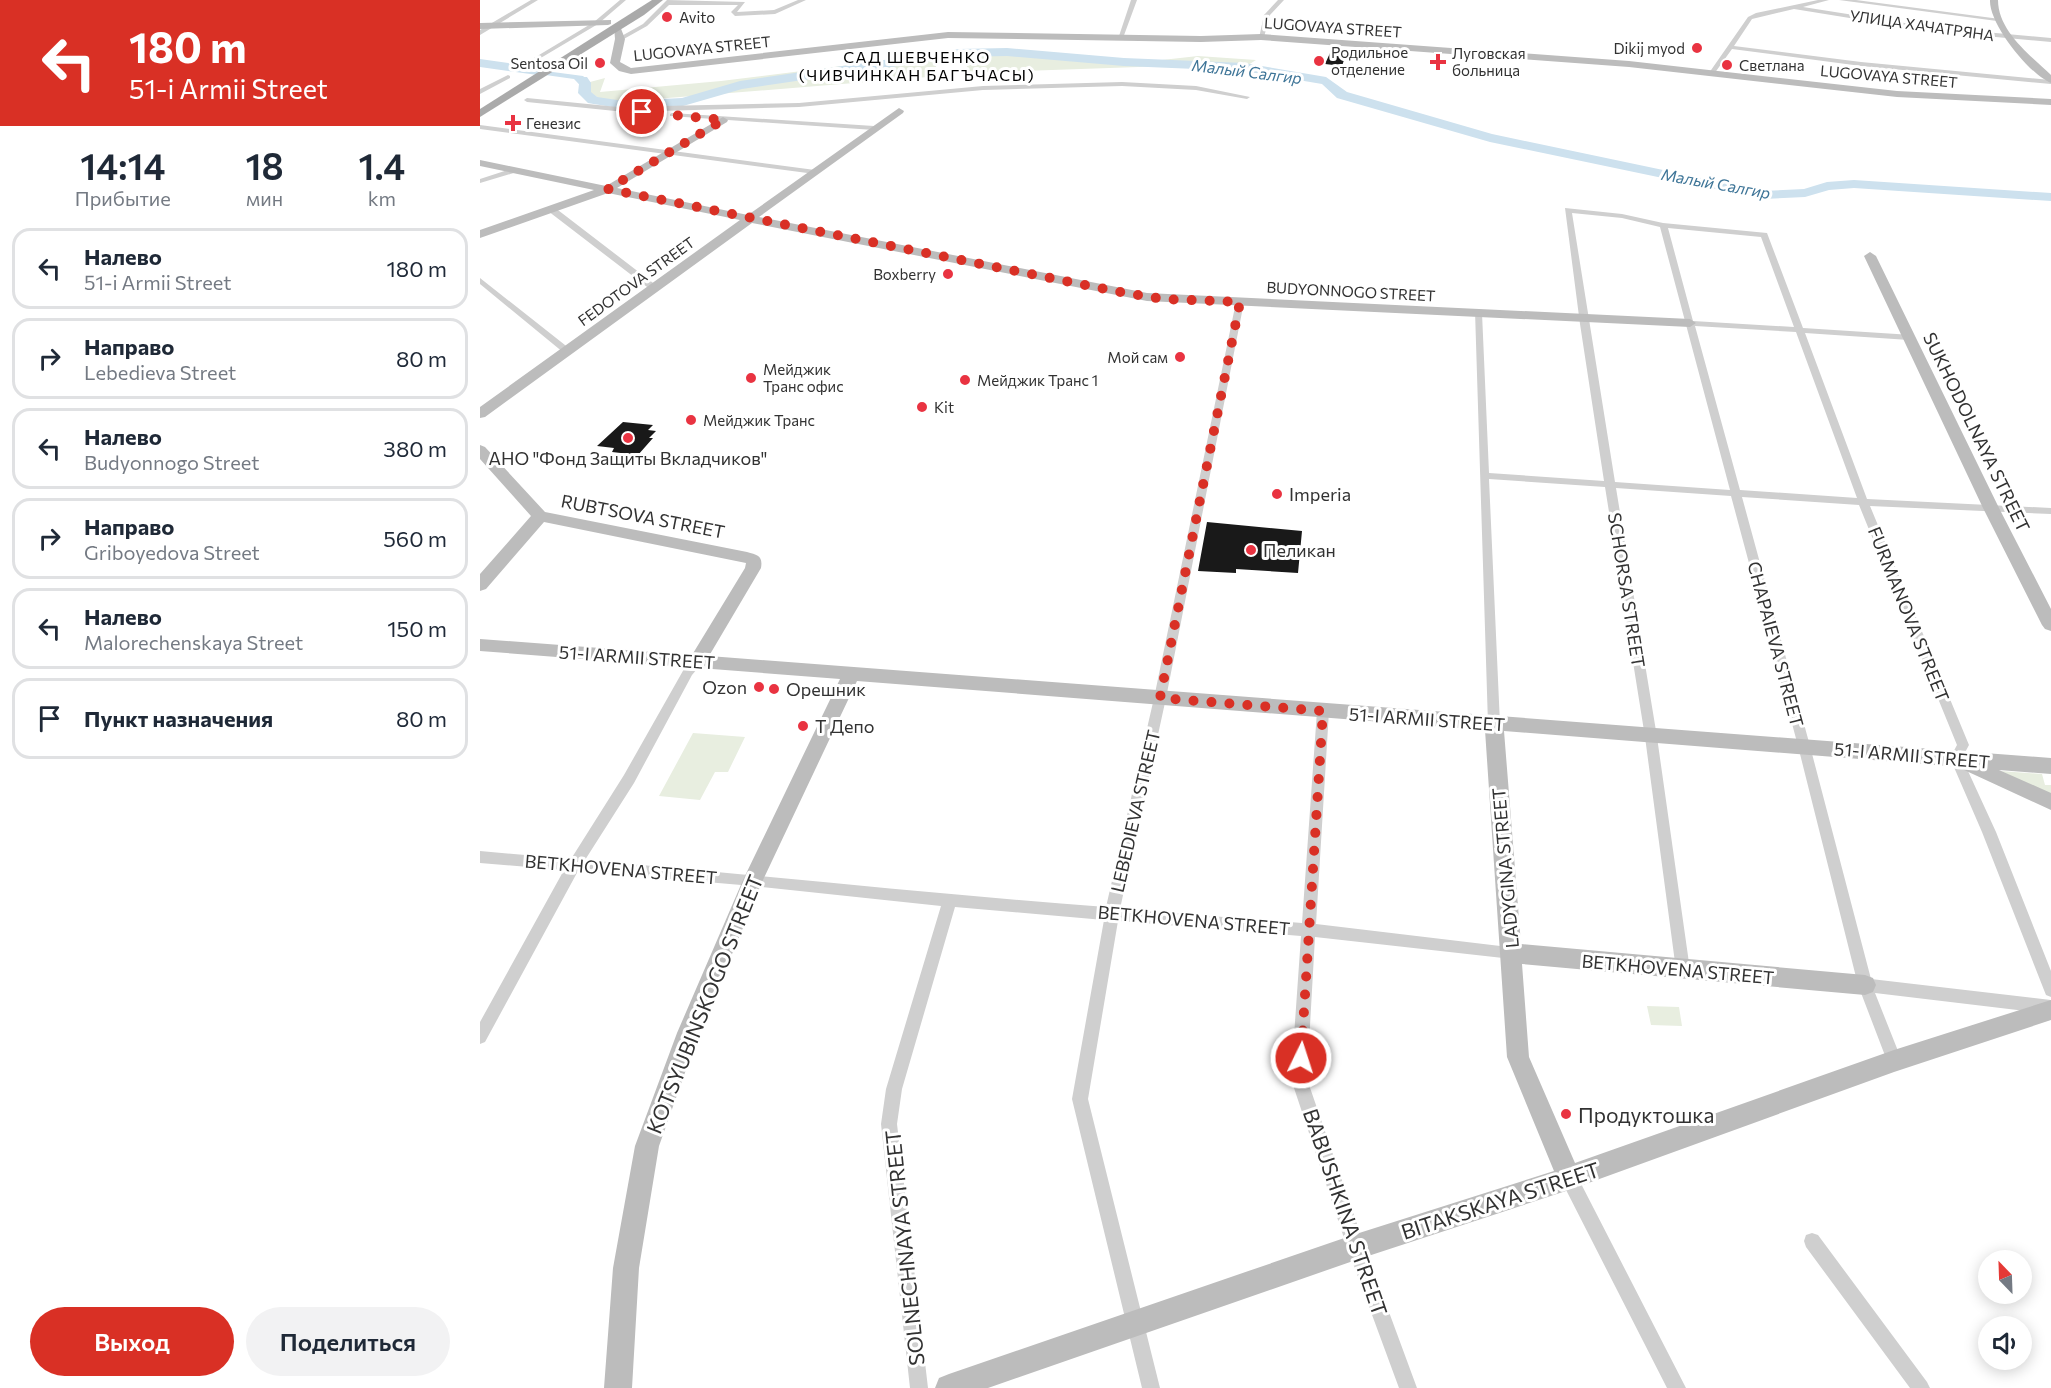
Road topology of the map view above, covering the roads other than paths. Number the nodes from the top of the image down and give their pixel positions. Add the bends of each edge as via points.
1 (535, 0) edge
2 (623, 0) edge
3 (634, 0) edge
4 (803, 0) edge
5 (1134, 0) edge
6 (1281, 0) edge
7 (1826, 0) edge
8 (1842, 0) edge
9 (1994, 0) edge
10 (665, 1) edge
11 (1775, 2) dead end
12 (1794, 7) junction
13 (1756, 15) junction
14 (1997, 19) junction
15 (596, 23) junction
16 (492, 25) junction
17 (480, 26) edge
18 (615, 30) junction
19 (480, 33) edge
20 (2008, 36) junction
21 (1261, 37) junction
22 (1120, 38) junction
23 (2051, 40) edge
24 (1729, 47) junction
25 (540, 62) junction
26 (1712, 73) junction
27 (508, 77) dead end
28 (2051, 81) edge
29 (480, 92) edge
30 (1247, 97) dead end
31 (527, 100) dead end
32 (480, 102) edge
33 (2051, 102) edge
34 (619, 110) junction
35 (899, 111) dead end
36 (480, 114) edge
37 (723, 120) junction
38 (480, 127) edge
39 (874, 128) junction
40 (670, 152) junction
41 (480, 163) edge
42 (514, 170) junction
43 (815, 172) junction
44 (480, 181) edge
45 (608, 189) junction
46 (551, 209) junction
47 (750, 219) junction
48 (1663, 225) junction
49 (480, 234) edge
50 (1870, 256) dead end
51 (480, 280) edge
52 (654, 288) junction
53 (1240, 302) junction
54 (1478, 313) junction
55 (1583, 318) junction
56 (1690, 323) junction
57 (1798, 329) junction
58 (1909, 337) junction
59 (567, 351) junction
60 (480, 414) edge
61 (480, 450) edge
62 (1485, 476) junction
63 (1611, 485) junction
64 (1735, 492) junction
65 (1863, 502) junction
66 (1991, 508) junction
67 (2051, 511) edge
68 (540, 516) junction
69 (480, 585) edge
70 (2051, 625) edge
71 (480, 645) edge
72 (697, 662) junction
73 (851, 674) junction
74 (1160, 698) junction
75 (1323, 711) junction
76 (1494, 724) junction
77 (1651, 737) junction
78 (1804, 746) junction
79 (1956, 758) junction
80 (2051, 766) edge
81 (2051, 802) edge
82 (480, 857) edge
83 (574, 865) junction
84 (753, 880) junction
85 (950, 901) junction
86 (1112, 913) junction
87 (1309, 930) junction
88 (1512, 953) junction
89 (1683, 970) junction
90 (1865, 985) junction
91 (2051, 990) edge
92 (2051, 1009) edge
93 (480, 1037) edge
94 (1894, 1061) junction
95 (1569, 1178) junction
96 (1812, 1241) dead end
97 (1356, 1247) junction
98 (1136, 1323) junction
99 (618, 1388) edge
100 (919, 1388) edge
101 (949, 1388) edge
102 (1151, 1388) edge
103 (1408, 1388) edge
104 (1677, 1388) edge
105 (1921, 1388) edge

1 - 16 street
2 - 15 street
3 - 18 main road
4 - 10 street via 775,12 733,14 743,3
5 - 22 street
6 - 21 street via 1267,15
7 - 12 street
8 - 14 street
9 - 14 street
10 - 18 main road
11 - 13 street
12 - 13 street
12 - 20 street, УЛИЦА ХАЧАТРЯНА via 1930,29
13 - 24 street
14 - 20 street
15 - 16 street
15 - 18 street
15 - 25 street
16 - 17 street
16 - 19 street
18 - 22 street, LUGOVAYA STREET via 615,63 631,71 948,35
18 - 25 main road
18 - 36 main road
20 - 23 street, УЛИЦА ХАЧАТРЯНА
20 - 28 street
21 - 22 street, LUGOVAYA STREET
21 - 26 street, LUGOVAYA STREET
24 - 26 street
24 - 28 street via 1861,64
25 - 32 main road via 524,77
26 - 33 street, LUGOVAYA STREET via 1897,94
27 - 29 street
30 - 34 street via 1196,88 1122,84 983,88 799,105
31 - 34 street
34 - 37 street
35 - 39 street, FEDOTOVA STREET
37 - 39 street
37 - 40 street
38 - 40 street
39 - 43 street, FEDOTOVA STREET
40 - 43 street
40 - 45 street
41 - 42 street, BUDYONNOGO STREET
42 - 44 street
42 - 45 street, BUDYONNOGO STREET
43 - 47 street, FEDOTOVA STREET
45 - 46 street
45 - 47 street, BUDYONNOGO STREET
46 - 49 street
46 - 52 street
47 - 52 street, FEDOTOVA STREET
47 - 53 street, BUDYONNOGO STREET via 1147,297
48 - 55 street, SCHORSA STREET via 1568,210
48 - 56 street, CHAPAIEVA STREET
48 - 57 street, FURMANOVA STREET via 1764,235
50 - 58 street, SUKHODOLNAYA STREET
51 - 59 street
52 - 59 street, FEDOTOVA STREET
53 - 54 street, BUDYONNOGO STREET
53 - 74 street, LEBEDIEVA STREET
54 - 55 street, BUDYONNOGO STREET
54 - 62 street, LADYGINA STREET
55 - 56 street, BUDYONNOGO STREET
55 - 63 street, SCHORSA STREET
56 - 57 street, BUDYONNOGO STREET
56 - 64 street, CHAPAIEVA STREET
57 - 58 street, BUDYONNOGO STREET
57 - 65 street, FURMANOVA STREET
58 - 66 street, SUKHODOLNAYA STREET
59 - 60 street, FEDOTOVA STREET
61 - 68 street, RUBTSOVA STREET
62 - 63 street
62 - 76 street, LADYGINA STREET
63 - 64 street
63 - 77 street, SCHORSA STREET
64 - 65 street
64 - 78 street, CHAPAIEVA STREET
65 - 66 street
65 - 79 street, FURMANOVA STREET via 1963,745
66 - 67 street
66 - 70 street, SUKHODOLNAYA STREET
68 - 69 street
68 - 72 street, RUBTSOVA STREET via 754,560 753,568
71 - 72 street, 51-I ARMII STREET
72 - 73 street, 51-I ARMII STREET
72 - 83 street
73 - 74 street, 51-I ARMII STREET
73 - 84 street, KOTSYUBINSKOGO STREET
74 - 75 street, 51-I ARMII STREET
74 - 86 street, LEBEDIEVA STREET
75 - 76 street, 51-I ARMII STREET
75 - 87 street, BABUSHKINA STREET
76 - 77 street, 51-I ARMII STREET
76 - 88 street, LADYGINA STREET
77 - 78 street, 51-I ARMII STREET
77 - 89 street, SCHORSA STREET
78 - 79 street, 51-I ARMII STREET
78 - 90 street, CHAPAIEVA STREET
79 - 80 street, 51-I ARMII STREET
79 - 81 street
79 - 91 street, FURMANOVA STREET
82 - 83 street, BETKHOVENA STREET
83 - 84 street, BETKHOVENA STREET
83 - 93 street
84 - 85 street, BETKHOVENA STREET
84 - 99 street, KOTSYUBINSKOGO STREET via 688,1033 647,1146 626,1268
85 - 86 street, BETKHOVENA STREET
85 - 100 street, SOLNECHNAYA STREET via 897,1079 889,1124
86 - 87 street, BETKHOVENA STREET
86 - 98 street, LEBEDIEVA STREET via 1080,1099
87 - 88 street, BETKHOVENA STREET
87 - 97 street, BABUSHKINA STREET via 1299,1079
88 - 89 street, BETKHOVENA STREET
88 - 95 street, LADYGINA STREET via 1518,1057
89 - 90 street, BETKHOVENA STREET
90 - 92 street, BETKHOVENA STREET
90 - 94 street, CHAPAIEVA STREET
92 - 94 street, BITAKSKAYA STREET
94 - 95 street, BITAKSKAYA STREET
95 - 97 street, BITAKSKAYA STREET
95 - 104 street, LADYGINA STREET
96 - 105 street
97 - 98 street, BITAKSKAYA STREET
97 - 103 street, BABUSHKINA STREET
98 - 101 street, BITAKSKAYA STREET
98 - 102 street, LEBEDIEVA STREET

